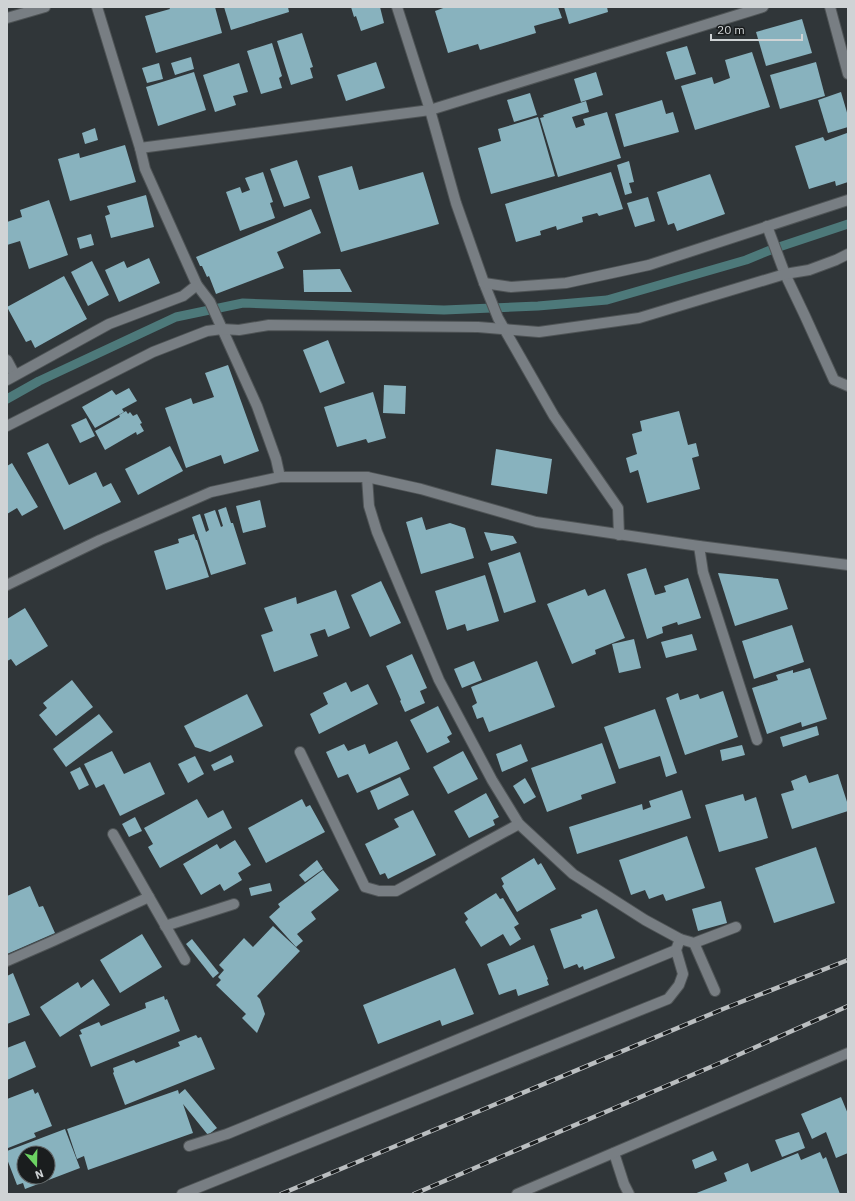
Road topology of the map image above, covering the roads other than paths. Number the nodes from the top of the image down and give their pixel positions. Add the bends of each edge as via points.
1 (45, 7) edge
2 (97, 7) edge
3 (396, 7) edge
4 (763, 7) edge
5 (830, 7) edge
6 (7, 18) edge
7 (848, 74) edge
8 (430, 110) junction
9 (140, 148) junction
10 (848, 200) edge
11 (767, 226) junction
12 (848, 254) edge
13 (785, 274) junction
14 (484, 283) junction
15 (197, 285) junction
16 (222, 329) junction
17 (506, 330) junction
18 (7, 360) edge
19 (11, 377) edge
20 (848, 386) edge
21 (7, 426) edge
22 (280, 477) junction
23 (367, 477) junction
24 (619, 535) junction
25 (699, 546) junction
26 (848, 564) edge
27 (7, 585) edge
28 (757, 740) dead end
29 (300, 752) dead end
30 (519, 824) junction
31 (113, 834) dead end
32 (149, 897) junction
33 (234, 904) dead end
34 (166, 926) junction
35 (736, 927) dead end
36 (680, 939) junction
37 (694, 943) junction
38 (676, 950) junction
39 (185, 960) dead end
40 (7, 961) edge
41 (715, 990) dead end
42 (848, 1053) edge
43 (189, 1146) dead end
44 (614, 1153) junction
45 (182, 1194) edge
46 (517, 1194) edge
47 (629, 1194) edge

1 - 6 street
2 - 9 street
3 - 8 street
4 - 8 street
5 - 7 street
8 - 9 street
8 - 14 street via 456,203
9 - 15 street via 145,169
10 - 11 street
11 - 13 street
11 - 14 street via 649,265 566,283 512,287
12 - 13 street via 810,270
13 - 17 street via 639,318 539,332
13 - 20 street via 834,380
14 - 17 street via 498,318
15 - 16 street via 210,302
15 - 19 street via 182,296 109,324
16 - 17 street via 240,330 270,325 478,327
16 - 21 street via 207,331 152,352
16 - 22 street via 257,406
17 - 24 street via 554,416 618,508
18 - 19 street
22 - 23 street
22 - 27 street via 212,492 100,540
23 - 24 street via 420,489 536,522
23 - 30 street via 369,506 377,532 439,680 492,780
24 - 25 street
25 - 26 street
25 - 28 street via 703,572
29 - 30 street via 365,887 380,891 396,891
30 - 36 street via 573,874
31 - 32 street
32 - 34 street
32 - 40 street
33 - 34 street
34 - 39 street
35 - 37 street
36 - 37 street
36 - 38 street
37 - 41 street
38 - 43 street via 227,1134
38 - 45 street via 682,974 679,985 668,999
42 - 44 street
44 - 46 street
44 - 47 street

